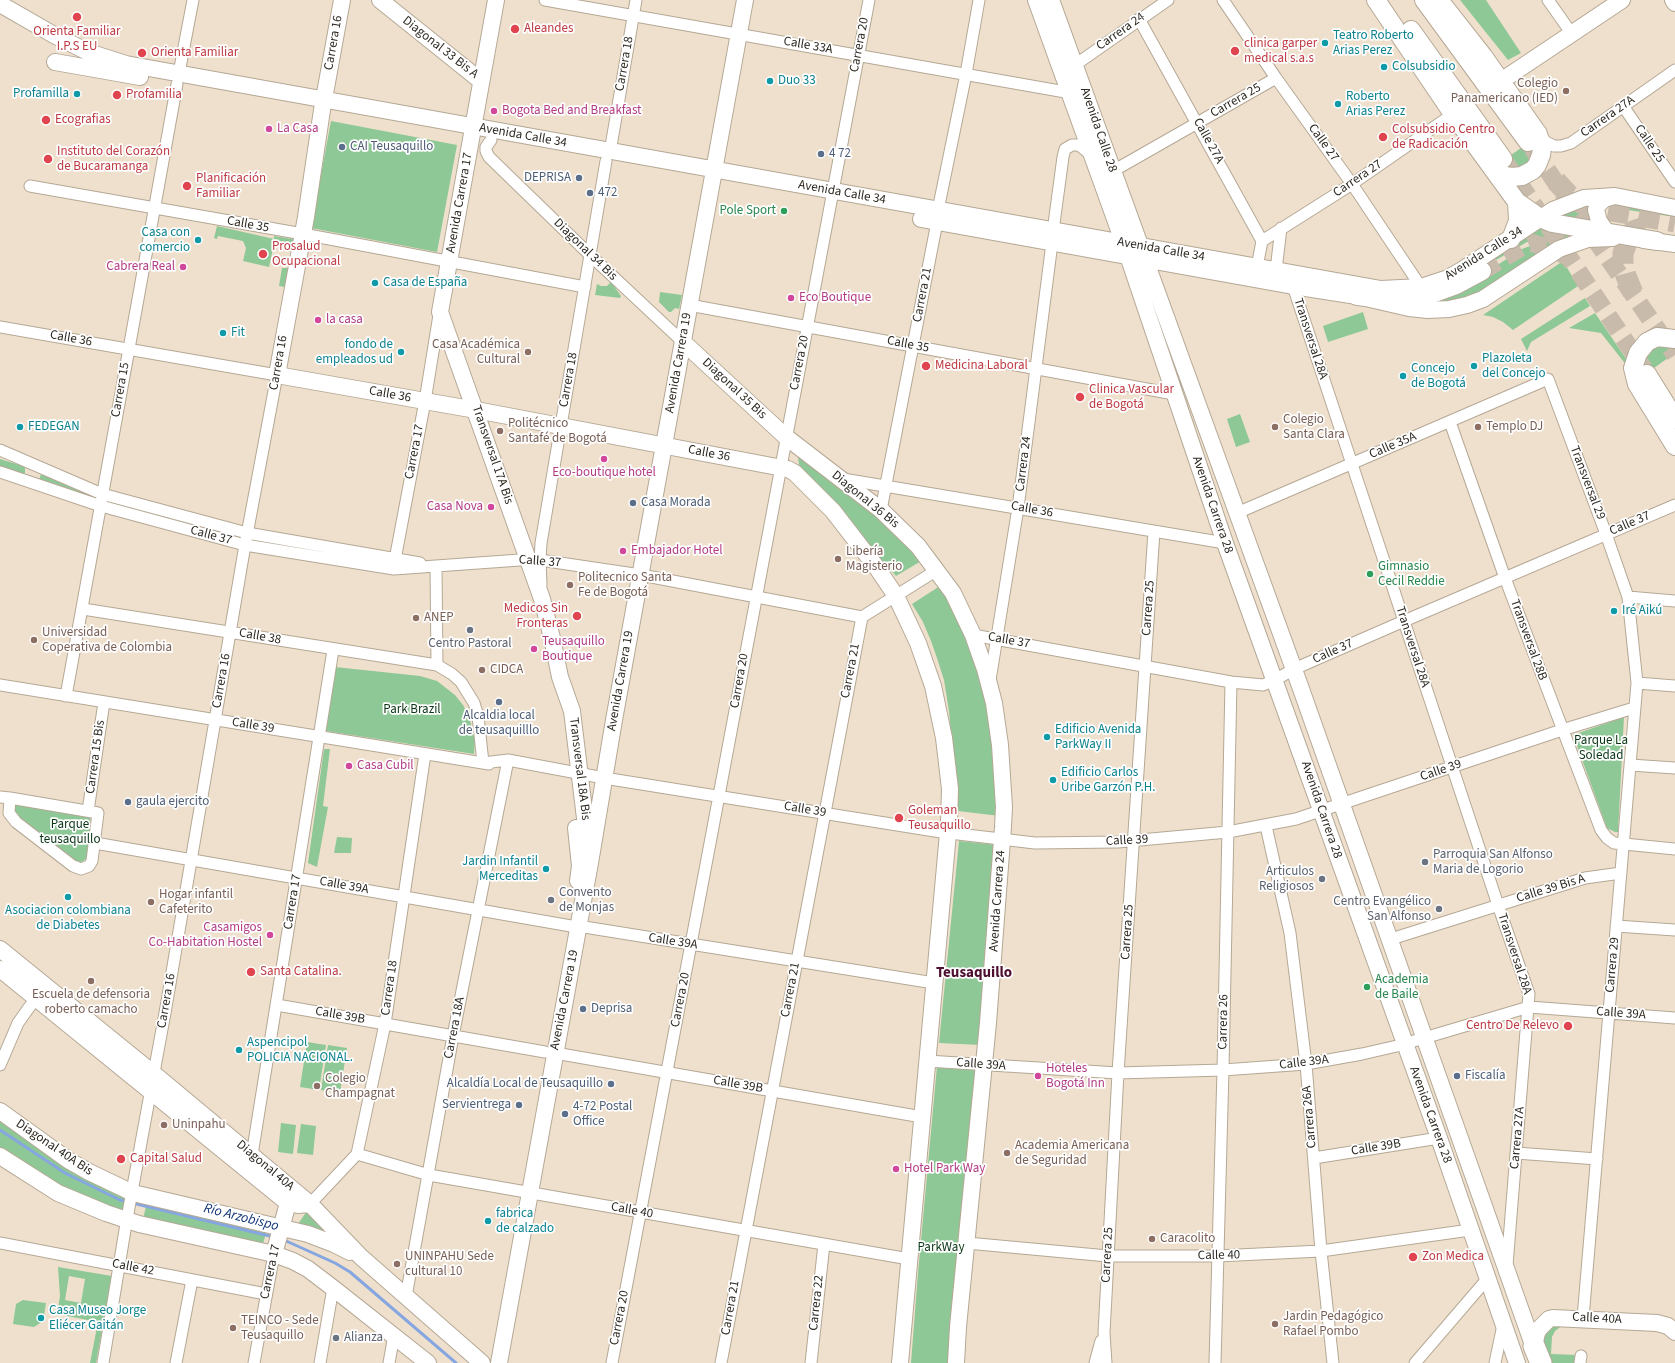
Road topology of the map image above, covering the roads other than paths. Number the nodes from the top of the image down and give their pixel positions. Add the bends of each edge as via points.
1 (193, 0) edge
2 (342, 0) edge
3 (380, 0) edge
4 (496, 0) edge
5 (545, 0) edge
6 (636, 0) edge
7 (745, 0) edge
8 (869, 0) edge
9 (979, 0) edge
10 (1036, 0) edge
11 (1051, 0) edge
12 (1168, 0) edge
13 (1223, 0) edge
14 (1376, 0) edge
15 (1389, 0) edge
16 (1424, 0) edge
17 (1439, 0) edge
18 (1548, 0) edge
19 (1622, 0) edge
20 (1673, 0) edge
21 (1675, 3) edge
22 (0, 4) edge
23 (633, 16) junction
24 (1139, 18) junction
25 (739, 34) junction
26 (1572, 34) junction
27 (858, 55) junction
28 (55, 62) dead end
29 (1075, 65) junction
30 (1675, 70) edge
31 (966, 74) junction
32 (1276, 78) junction
33 (178, 79) junction
34 (481, 80) junction
35 (1501, 81) junction
36 (1071, 93) junction
37 (323, 105) junction
38 (1623, 106) junction
39 (1453, 114) junction
40 (1198, 123) junction
41 (472, 132) junction
42 (1533, 138) junction
43 (491, 140) junction
44 (468, 156) junction
45 (608, 156) junction
46 (1093, 156) junction
47 (490, 157) junction
48 (1498, 163) junction
49 (1112, 171) junction
50 (713, 175) junction
51 (1674, 180) edge
52 (1352, 184) junction
53 (30, 186) dead end
54 (1615, 196) junction
55 (831, 197) junction
56 (1517, 202) junction
57 (1675, 208) edge
58 (155, 209) junction
59 (937, 216) junction
60 (1540, 218) junction
61 (1281, 228) junction
62 (1607, 233) junction
63 (303, 234) junction
64 (1052, 237) junction
65 (1511, 239) junction
66 (1262, 241) junction
67 (1657, 241) junction
68 (1675, 244) edge
69 (1126, 250) junction
70 (1143, 253) junction
71 (590, 255) junction
72 (449, 262) junction
73 (1257, 267) junction
74 (1276, 270) junction
75 (1482, 271) tunnel mouth
76 (1292, 286) junction
77 (585, 287) junction
78 (1422, 287) junction
79 (1357, 296) junction
80 (689, 305) junction
81 (440, 312) junction
82 (807, 326) junction
83 (0, 327) edge
84 (1675, 338) edge
85 (683, 342) junction
86 (913, 346) junction
87 (128, 349) junction
88 (1036, 368) junction
89 (1647, 374) tunnel mouth
90 (277, 375) junction
91 (1548, 379) joint
92 (1174, 394) junction
93 (425, 401) junction
94 (476, 410) junction
95 (1675, 419) edge
96 (1450, 422) junction
97 (561, 426) junction
98 (786, 437) junction
99 (664, 445) junction
100 (1675, 446) edge
101 (0, 450) edge
102 (1352, 464) junction
103 (34, 465) junction
104 (780, 467) junction
105 (0, 472) edge
106 (839, 478) junction
107 (28, 481) junction
108 (885, 486) junction
109 (102, 494) junction
110 (1675, 505) edge
111 (101, 506) junction
112 (1018, 508) junction
113 (881, 510) junction
114 (176, 513) junction
115 (1237, 513) junction
116 (172, 526) junction
117 (1154, 531) junction
118 (247, 532) junction
119 (1606, 534) junction
120 (1225, 542) junction
121 (245, 546) junction
122 (322, 547) junction
123 (321, 558) junction
124 (534, 559) junction
125 (395, 564) junction
126 (436, 566) junction
127 (937, 570) junction
128 (640, 575) junction
129 (1505, 578) junction
130 (896, 596) junction
131 (756, 597) junction
132 (1628, 597) junction
133 (542, 599) joint
134 (1675, 601) edge
135 (83, 609) junction
136 (862, 617) junction
137 (1404, 621) junction
138 (230, 632) junction
139 (973, 635) junction
140 (997, 639) junction
141 (333, 650) junction
142 (437, 665) junction
143 (1145, 666) junction
144 (1294, 669) junction
145 (1275, 680) junction
146 (1231, 682) junction
147 (1636, 683) junction
148 (0, 685) edge
149 (989, 685) junction
150 (1675, 686) edge
151 (66, 696) junction
152 (104, 702) junction
153 (1634, 708) junction
154 (215, 720) junction
155 (1562, 730) junction
156 (319, 736) junction
157 (425, 754) junction
158 (483, 763) junction
159 (508, 763) junction
160 (1630, 765) junction
161 (1452, 767) junction
162 (1675, 768) edge
163 (575, 775) junction
164 (604, 778) junction
165 (719, 796) junction
166 (5, 798) edge
167 (1342, 804) junction
168 (88, 811) junction
169 (1321, 811) junction
170 (824, 813) junction
171 (1266, 826) junction
172 (1228, 832) junction
173 (948, 833) junction
174 (1002, 839) junction
175 (1134, 841) junction
176 (95, 843) junction
177 (1623, 844) junction
178 (1675, 850) edge
179 (191, 860) junction
180 (584, 860) junction
181 (1621, 873) junction
182 (297, 877) junction
183 (403, 896) junction
184 (1498, 905) junction
185 (479, 909) junction
186 (574, 926) junction
187 (1616, 926) junction
188 (1675, 930) edge
189 (1391, 939) junction
190 (692, 945) junction
191 (0, 949) edge
192 (796, 961) junction
193 (0, 969) edge
194 (934, 983) junction
195 (46, 986) junction
196 (36, 998) junction
197 (277, 1005) junction
198 (1529, 1007) junction
199 (1609, 1012) junction
200 (1675, 1018) edge
201 (385, 1024) junction
202 (453, 1036) junction
203 (1424, 1038) junction
204 (1404, 1044) junction
205 (550, 1052) junction
206 (927, 1061) junction
207 (1306, 1064) junction
208 (0, 1065) edge
209 (984, 1065) junction
210 (1224, 1070) junction
211 (666, 1072) junction
212 (1118, 1073) junction
213 (154, 1074) junction
214 (772, 1091) junction
215 (151, 1093) junction
216 (0, 1111) edge
217 (922, 1117) junction
218 (1439, 1138) junction
219 (1516, 1153) junction
220 (357, 1154) junction
221 (252, 1155) junction
222 (0, 1156) edge
223 (1314, 1158) junction
224 (1597, 1159) junction
225 (429, 1175) junction
226 (525, 1192) junction
227 (132, 1195) junction
228 (288, 1203) junction
229 (310, 1204) junction
230 (641, 1212) junction
231 (128, 1219) junction
232 (280, 1229) junction
233 (745, 1230) junction
234 (1470, 1230) junction
235 (0, 1243) edge
236 (966, 1243) junction
237 (824, 1244) junction
238 (275, 1251) junction
239 (1321, 1251) junction
240 (1108, 1256) junction
241 (1217, 1256) junction
242 (360, 1257) junction
243 (909, 1259) junction
244 (119, 1266) junction
245 (1507, 1269) junction
246 (1488, 1278) junction
247 (192, 1280) junction
248 (333, 1288) junction
249 (266, 1294) junction
250 (407, 1298) junction
251 (1583, 1318) junction
252 (1503, 1324) junction
253 (1675, 1332) edge
254 (1104, 1333) junction
255 (394, 1335) junction
256 (1538, 1357) edge
257 (103, 1363) edge
258 (176, 1363) edge
259 (254, 1363) edge
260 (320, 1363) edge
261 (389, 1363) edge
262 (428, 1363) edge
263 (482, 1363) edge
264 (488, 1363) edge
265 (500, 1363) edge
266 (612, 1363) edge
267 (721, 1363) edge
268 (811, 1363) edge
269 (900, 1363) edge
270 (956, 1363) edge
271 (1095, 1363) edge
272 (1106, 1363) edge
273 (1215, 1363) edge
274 (1333, 1363) edge
275 (1415, 1363) edge
276 (1495, 1363) edge
277 (1516, 1363) edge

1 - 33 street, Carrera 15
2 - 37 main road, Carrera 16
3 - 34 main road, Diagonal 33 Bis A
4 - 34 main road, Avenida Carrera 17
5 - 23 street, Calle 33A
6 - 23 street, Carrera 18
7 - 25 main road, Avenida Carrera 19
8 - 27 street, Carrera 20
9 - 31 street, Carrera 21
10 - 36 main road, Avenida Calle 28
11 - 29 main road, Avenida Calle 28
12 - 24 street, Carrera 24
13 - 32 street, Calle 27
14 - 39 main road
15 - 48 main road
16 - 42 main road
17 - 35 main road
18 - 26 street
19 - 26 main road
20 - 21 main road
22 - 33 main road, Avenida Calle 34 via 88,52
23 - 25 street, Calle 33A
23 - 45 street, Carrera 18
24 - 29 street, Carrera 24
24 - 40 street, Calle 27A
25 - 27 street, Calle 33A
25 - 50 main road, Avenida Carrera 19
26 - 35 main road
27 - 31 street, Calle 33A
27 - 55 street, Carrera 20
28 - 33 main road, Avenida Calle 34
29 - 49 main road, Avenida Calle 28
30 - 38 street, Carrera 27A
31 - 36 street, Calle 33A
31 - 59 street, Carrera 21
32 - 40 street, Carrera 25
32 - 52 street, Calle 27
33 - 37 main road, Avenida Calle 34
33 - 58 street, Carrera 15
34 - 41 main road, Avenida Carrera 17
35 - 42 main road
36 - 46 main road, Avenida Calle 28
37 - 41 main road, Avenida Calle 34
37 - 63 main road, Carrera 16
38 - 42 street, Carrera 27A via 1565,146
38 - 51 street, Calle 25
39 - 48 main road
39 - 52 street, Carrera 27
40 - 49 street, Carrera 25
40 - 66 street, Calle 27A
41 - 43 main road, Avenida Calle 34
41 - 44 main road, Avenida Carrera 17
41 - 45 main road, Avenida Calle 34
42 - 48 main road via 1542,148 1537,166 1533,170 1522,176 1505,176
43 - 45 main road, Avenida Calle 34
43 - 47 street via 486,147
44 - 47 street via 477,153
44 - 72 main road, Avenida Carrera 17
45 - 50 main road, Avenida Calle 34
45 - 71 street, Carrera 18
46 - 64 street, Carrera 24 via 1079,146 1072,145 1065,149
46 - 69 main road, Avenida Calle 28
47 - 71 street, Diagonal 34 Bis
48 - 56 main road
49 - 70 main road, Avenida Calle 28
50 - 55 main road, Avenida Calle 34
50 - 80 main road, Avenida Carrera 19
52 - 61 street, Carrera 27
52 - 78 street, Calle 27
53 - 58 street, Calle 35
54 - 57 main road, Avenida Calle 34
54 - 60 main road, Avenida Calle 34 via 1593,196 1573,201
54 - 62 main road via 1604,199 1596,210 1599,221
55 - 59 main road, Avenida Calle 34
55 - 82 street, Carrera 20
56 - 60 main road
56 - 65 main road via 1518,221
58 - 63 street, Calle 35
58 - 87 street, Carrera 15
59 - 64 main road, Avenida Calle 34
59 - 86 street, Carrera 21
60 - 62 main road via 1560,225
60 - 65 main road, Avenida Calle 34
61 - 66 street, Carrera 27
61 - 74 street
62 - 67 main road
63 - 72 street, Calle 35
63 - 90 main road, Carrera 16
64 - 69 main road, Avenida Calle 34
64 - 88 street, Carrera 24
65 - 78 main road, Avenida Calle 34 via 1448,278
66 - 73 street
67 - 68 main road, Avenida Calle 34
67 - 79 main road, Avenida Calle 34 via 1595,238 1577,242 1559,249 1483,299 1449,309 1408,308
69 - 70 main road, Avenida Calle 34
69 - 92 main road, Avenida Carrera 28
70 - 73 main road, Avenida Calle 34
70 - 76 main road, Avenida Calle 34
70 - 115 main road, Avenida Carrera 28
71 - 77 street, Carrera 18
71 - 85 street, Diagonal 34 Bis
72 - 77 street, Calle 35
72 - 81 main road, Avenida Carrera 17
73 - 74 main road, Avenida Calle 34
74 - 78 main road, Avenida Calle 34 via 1381,289
75 - 79 main road via 1456,285 1426,296 1388,299
76 - 79 main road, Avenida Calle 34
76 - 102 street, Transversal 28A
77 - 97 street, Carrera 18
80 - 82 street, Calle 35
80 - 85 main road, Avenida Carrera 19
81 - 93 street, Carrera 17
81 - 94 main road, Transversal 17A Bis
82 - 86 street, Calle 35
82 - 98 street, Carrera 20
83 - 87 street, Calle 36
84 - 100 main road via 1657,337 1647,342 1638,353 1633,368 1637,384
85 - 98 main road, Diagonal 35 Bis
85 - 99 main road, Avenida Carrera 19
86 - 88 street, Calle 35
86 - 108 street, Carrera 21
87 - 90 street, Calle 36
87 - 109 street, Carrera 15
88 - 92 street, Calle 35
88 - 112 street, Carrera 24
89 - 95 main road
90 - 93 main road, Calle 36
90 - 118 street, Carrera 16
91 - 96 street, Calle 35A
91 - 119 street, Transversal 29
92 - 120 main road, Avenida Carrera 28
93 - 94 main road, Calle 36
93 - 125 street, Carrera 17
94 - 97 main road, Calle 36
94 - 124 main road, Transversal 17A Bis
96 - 102 street, Calle 35A
96 - 129 street, Transversal 28B
97 - 99 main road, Calle 36
97 - 124 street, Carrera 18
98 - 104 street, Carrera 20
98 - 106 main road, Diagonal 36 Bis
99 - 104 main road, Calle 36
99 - 128 main road, Avenida Carrera 19
101 - 103 street, Calle 37
102 - 115 street, Calle 35A
102 - 137 street, Transversal 28A
103 - 107 street
103 - 109 street, Calle 37
104 - 130 main road, Diagonal 36 Bis via 795,473 832,511
104 - 131 street, Carrera 20
105 - 107 street, Calle 37
106 - 108 street, Calle 36
106 - 113 main road, Diagonal 36 Bis
107 - 111 street, Calle 37
108 - 112 street, Calle 36
108 - 113 street, Carrera 21
109 - 111 street, Carrera 15
109 - 114 street, Calle 37
110 - 119 street, Calle 37
111 - 116 street, Calle 37
111 - 135 street, Carrera 15
112 - 117 street, Calle 36
112 - 140 street, Carrera 24
113 - 127 main road, Diagonal 36 Bis via 918,546
114 - 116 street, Calle 37
114 - 118 street, Calle 37
115 - 144 main road, Avenida Carrera 28
116 - 121 street, Calle 37
117 - 120 street, Calle 36
117 - 143 street, Carrera 25
118 - 121 street, Carrera 16
118 - 122 street, Calle 37
119 - 129 street, Calle 37
119 - 132 street, Transversal 29
120 - 145 main road, Avenida Carrera 28
121 - 123 street, Calle 37
121 - 138 street, Carrera 16
122 - 123 street
122 - 125 street, Calle 37
123 - 125 street, Calle 37
124 - 126 street, Calle 37
124 - 128 street, Calle 37
124 - 133 main road, Transversal 17A Bis
125 - 126 street, Calle 37
126 - 142 street
127 - 130 street
127 - 139 main road, Avenida Carrera 24 via 953,593
128 - 131 street, Calle 37
128 - 164 main road, Avenida Carrera 19
129 - 137 street, Calle 37
129 - 155 street, Transversal 28B
130 - 136 street
130 - 173 main road via 928,667 940,713 950,789
131 - 136 street, Calle 37
131 - 165 street, Carrera 20
132 - 134 street
132 - 147 street, Transversal 29
133 - 163 main road, Transversal 18A Bis via 560,677
135 - 138 street, Calle 38
135 - 151 street, Carrera 15
136 - 170 street, Carrera 21
137 - 144 street, Calle 37
137 - 161 street, Transversal 28A
138 - 141 street, Calle 38
138 - 154 street, Carrera 16
139 - 140 street, Calle 37
139 - 149 main road, Avenida Carrera 24 via 986,669
140 - 143 street, Calle 37
140 - 149 street, Carrera 24
141 - 142 street, Calle 38
141 - 156 street, Carrera 17
142 - 158 street via 461,682 474,703 478,716
143 - 146 street, Calle 37
143 - 175 street, Carrera 25
144 - 145 street, Calle 37
144 - 167 main road, Avenida Carrera 28
145 - 146 street, Calle 37 via 1257,685
145 - 169 main road, Avenida Carrera 28
146 - 172 street, Carrera 26
147 - 150 street
147 - 153 street, Carrera 29
148 - 151 street, Calle 39
149 - 174 main road, Avenida Carrera 24 via 1000,745 1004,807
151 - 152 street, Calle 39
152 - 154 street, Calle 39
152 - 168 street, Carrera 15 Bis
153 - 155 street, Calle 39
153 - 160 street, Carrera 29
154 - 156 street, Calle 39
154 - 179 street, Carrera 16
155 - 161 street, Calle 39
155 - 177 street, Transversal 28B via 1601,830 1614,843
156 - 157 street, Calle 39
156 - 182 street, Carrera 17
157 - 158 street, Calle 39
157 - 183 street, Carrera 18
158 - 159 street, Calle 39
159 - 163 street, Calle 39
159 - 185 street, Carrera 18A
160 - 162 street
160 - 177 street, Carrera 29
161 - 167 street, Calle 39
161 - 184 street, Transversal 28A
163 - 164 street, Calle 39
163 - 180 main road, Transversal 18A Bis
164 - 165 street, Calle 39
164 - 180 main road, Avenida Carrera 19
165 - 170 street, Calle 39
165 - 190 street, Carrera 20
166 - 168 street
166 - 176 street via 11,816 16,822 70,864 81,869 86,868 92,861
167 - 169 street, Calle 39
167 - 189 main road, Avenida Carrera 28
168 - 176 street via 98,813
169 - 171 street, Calle 39
169 - 204 main road, Avenida Carrera 28
170 - 173 street, Calle 39
170 - 192 street, Carrera 21
171 - 172 street, Calle 39
171 - 207 street, Carrera 26A via 1290,933
172 - 175 street, Calle 39
172 - 210 street, Carrera 26
173 - 174 street, Calle 39
173 - 194 main road
174 - 175 street, Calle 39 via 1042,843
174 - 209 main road, Avenida Carrera 24
175 - 212 street, Carrera 25
176 - 179 street, Calle 39A
177 - 178 street
177 - 181 street, Carrera 29
179 - 182 street, Calle 39A
179 - 213 street, Carrera 16
180 - 186 main road, Avenida Carrera 19
181 - 184 street, Calle 39 Bis A via 1585,878
181 - 187 street, Carrera 29
182 - 183 street, Calle 39A
182 - 197 street, Carrera 17
183 - 185 street, Calle 39A
183 - 201 street, Carrera 18
184 - 189 street, Calle 39 Bis A
184 - 198 street, Transversal 28A via 1529,994
185 - 186 street, Calle 39A
185 - 202 street, Carrera 18A
186 - 190 street, Calle 39A
186 - 205 main road, Avenida Carrera 19
187 - 188 street
187 - 199 street, Carrera 29
189 - 203 main road, Avenida Carrera 28
190 - 192 street, Calle 39A
190 - 211 street, Carrera 20
191 - 195 main road, Diagonal 40A
192 - 194 street, Calle 39A
192 - 214 street, Carrera 21
193 - 196 main road, Diagonal 40A
194 - 206 main road
195 - 196 street
195 - 213 main road, Diagonal 40A
196 - 208 street via 14,1030
196 - 215 main road, Diagonal 40A
197 - 201 street, Calle 39B
197 - 221 street, Carrera 17
198 - 199 street, Calle 39A
198 - 203 street, Calle 39A
198 - 219 street, Carrera 27A
199 - 200 street, Calle 39A
199 - 224 street, Carrera 29
201 - 202 street, Calle 39B
201 - 220 street, Carrera 18
202 - 205 street, Calle 39B
202 - 225 street, Carrera 18A
203 - 204 street, Calle 39A
203 - 245 main road, Avenida Carrera 28
204 - 207 street, Calle 39A
204 - 218 main road, Avenida Carrera 28
205 - 211 street, Calle 39B
205 - 226 main road, Avenida Carrera 19
206 - 209 street, Calle 39A
206 - 217 main road
207 - 210 street, Calle 39A
207 - 223 street, Carrera 26A
209 - 212 street, Calle 39A
209 - 236 main road, Avenida Carrera 24
210 - 212 street, Calle 39A
210 - 241 street, Carrera 26
211 - 214 street, Calle 39B
211 - 230 street, Carrera 20
212 - 240 street, Carrera 25
213 - 215 street, Carrera 16
213 - 221 main road, Diagonal 40A
214 - 217 street, Calle 39B
214 - 233 street, Carrera 21
215 - 227 street, Carrera 16
215 - 228 main road, Diagonal 40A
216 - 227 main road, Diagonal 40A Bis via 68,1160
217 - 243 main road
218 - 223 street, Calle 39B
218 - 234 main road, Avenida Carrera 28
219 - 224 street
219 - 245 street, Carrera 27A
220 - 225 street, Calle 40
220 - 229 street
221 - 229 main road, Diagonal 40A
222 - 231 main road via 58,1193
223 - 239 street, Carrera 26A
224 - 251 street, Carrera 29
225 - 226 street, Calle 40
225 - 250 street, Carrera 18A
226 - 230 street, Calle 40
226 - 264 main road, Avenida Carrera 19
226 - 265 main road, Avenida Carrera 19
227 - 231 street, Carrera 16
227 - 232 main road, Diagonal 40A Bis
228 - 229 main road
228 - 232 main road, Carrera 17
229 - 242 main road, Diagonal 40A
230 - 233 street, Calle 40
230 - 266 street, Carrera 20
231 - 238 main road
231 - 244 street, Carrera 16
232 - 238 main road, Carrera 17
232 - 242 main road, Diagonal 40A Bis via 322,1239
233 - 237 street, Calle 40
233 - 267 street, Carrera 21
234 - 239 street, Calle 40
234 - 246 main road, Avenida Carrera 28
235 - 244 street, Calle 42
236 - 240 street, Calle 40
236 - 270 main road, Avenida Carrera 24
237 - 243 street, Calle 40
237 - 268 street, Carrera 22
238 - 248 main road via 308,1269
238 - 249 street, Carrera 17
239 - 241 street, Calle 40
239 - 274 street, Carrera 26A
240 - 241 street, Calle 40
240 - 254 street, Carrera 25
241 - 273 street, Carrera 26
242 - 250 main road, Diagonal 40A
243 - 269 main road
244 - 247 street, Calle 42
244 - 257 street, Carrera 16
245 - 256 main road, Avenida Carrera 28
246 - 252 main road, Avenida Carrera 28
246 - 275 street
247 - 249 street, Calle 42
247 - 258 street
248 - 255 main road
248 - 260 street
249 - 259 street, Carrera 17
250 - 263 main road, Diagonal 40A
251 - 253 main road, Calle 40A via 1657,1323 1668,1326
251 - 256 main road, Calle 40A via 1549,1319 1544,1323 1537,1333
252 - 276 street
252 - 277 main road, Avenida Carrera 28
254 - 271 street, Carrera 25
254 - 272 street, Carrera 25
255 - 261 street
255 - 262 main road

